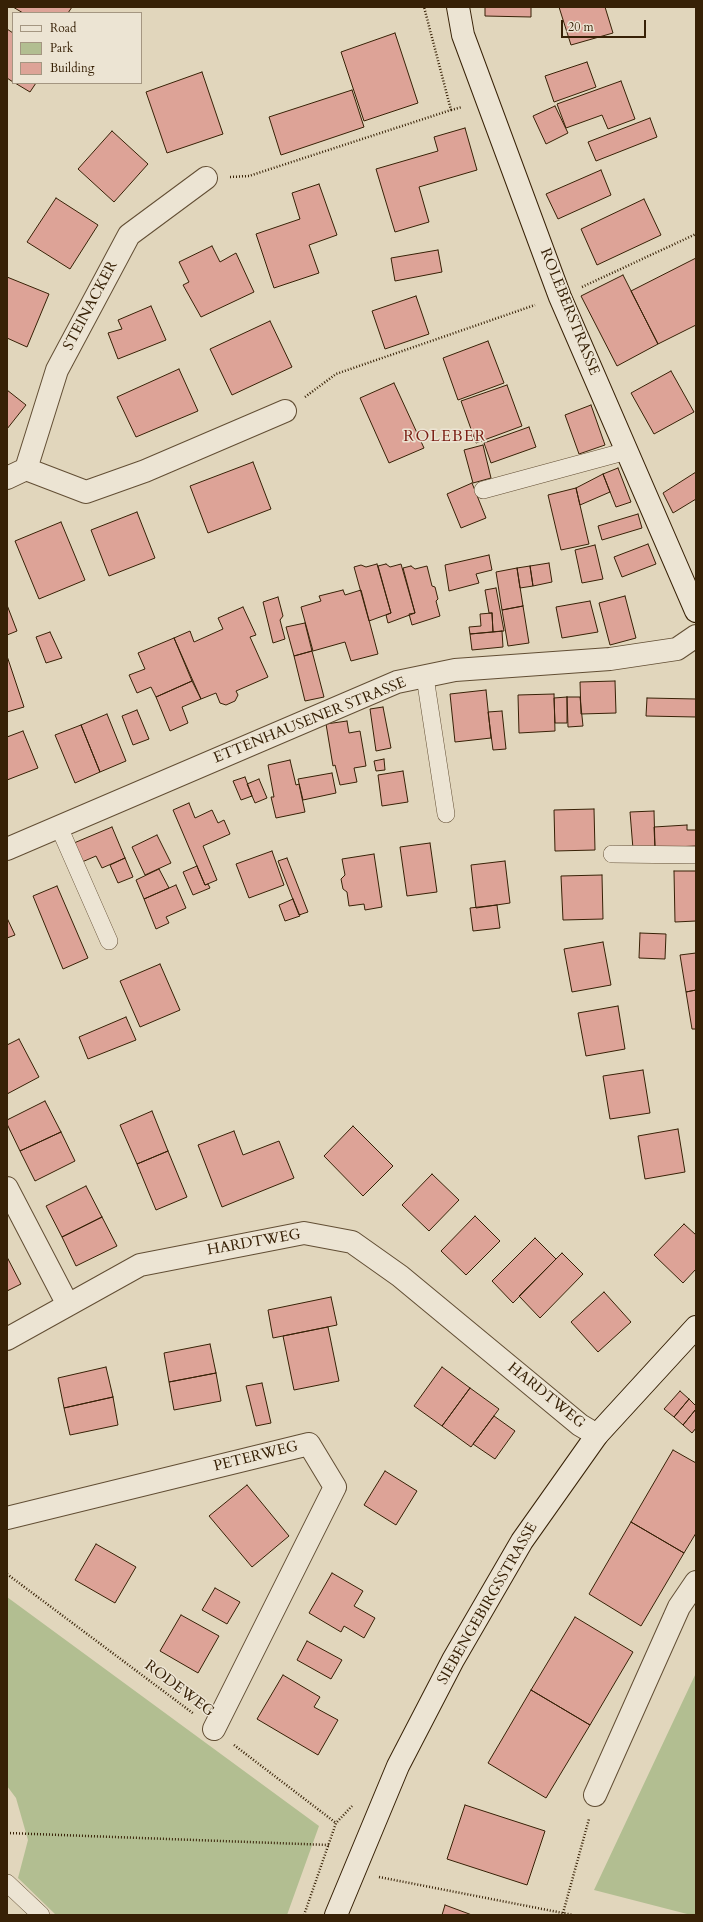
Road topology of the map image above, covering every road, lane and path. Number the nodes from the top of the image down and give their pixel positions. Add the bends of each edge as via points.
1 (424, 7) edge
2 (458, 7) edge
3 (206, 178) joint
4 (696, 234) edge
5 (560, 297) junction
6 (285, 411) joint
7 (627, 451) junction
8 (16, 474) edge
9 (483, 490) dead end
10 (696, 611) edge
11 (696, 636) edge
12 (425, 677) junction
13 (446, 814) dead end
14 (59, 827) junction
15 (7, 849) edge
16 (612, 854) dead end
17 (696, 855) edge
18 (108, 941) dead end
19 (7, 1188) edge
20 (68, 1305) junction
21 (696, 1327) edge
22 (7, 1339) edge
23 (597, 1435) junction
24 (7, 1518) edge
25 (7, 1574) edge
26 (696, 1582) edge
27 (214, 1729) junction
28 (595, 1795) joint
29 (336, 1823) dead end
30 (7, 1833) edge
31 (329, 1845) dead end
32 (372, 1876) dead end
33 (7, 1883) edge
34 (563, 1913) junction
35 (40, 1915) edge
36 (336, 1915) edge
37 (573, 1915) edge

1 - 3 path via 451,110 249,176
2 - 5 street, ROLEBERSTRASSE via 463,34
3 - 8 street, STEINACKER via 129,235 57,370
4 - 5 path
5 - 6 path via 336,374
5 - 7 street, ROLEBERSTRASSE
6 - 8 street, STEINACKER via 86,492
7 - 9 lane
7 - 10 street, ROLEBERSTRASSE
11 - 12 street, ETTENHAUSENER STRASSE via 677,649 625,657 455,670
12 - 13 lane
12 - 14 street, ETTENHAUSENER STRASSE via 397,682
14 - 15 street, ETTENHAUSENER STRASSE
14 - 18 lane
16 - 17 lane
19 - 20 street
20 - 22 street, HARDTWEG
20 - 23 street, HARDTWEG via 140,1265 304,1233 352,1242 400,1276 580,1425
21 - 23 street, SIEBENGEBIRGSSTRASSE
23 - 36 street, SIEBENGEBIRGSSTRASSE via 522,1541 453,1660 398,1766
24 - 27 street, PETERWEG via 309,1444 335,1487
25 - 27 path, RODEWEG
26 - 28 street via 679,1607
27 - 29 path, RODEWEG
28 - 34 path
30 - 31 path
32 - 34 path
33 - 35 lane
34 - 37 path

